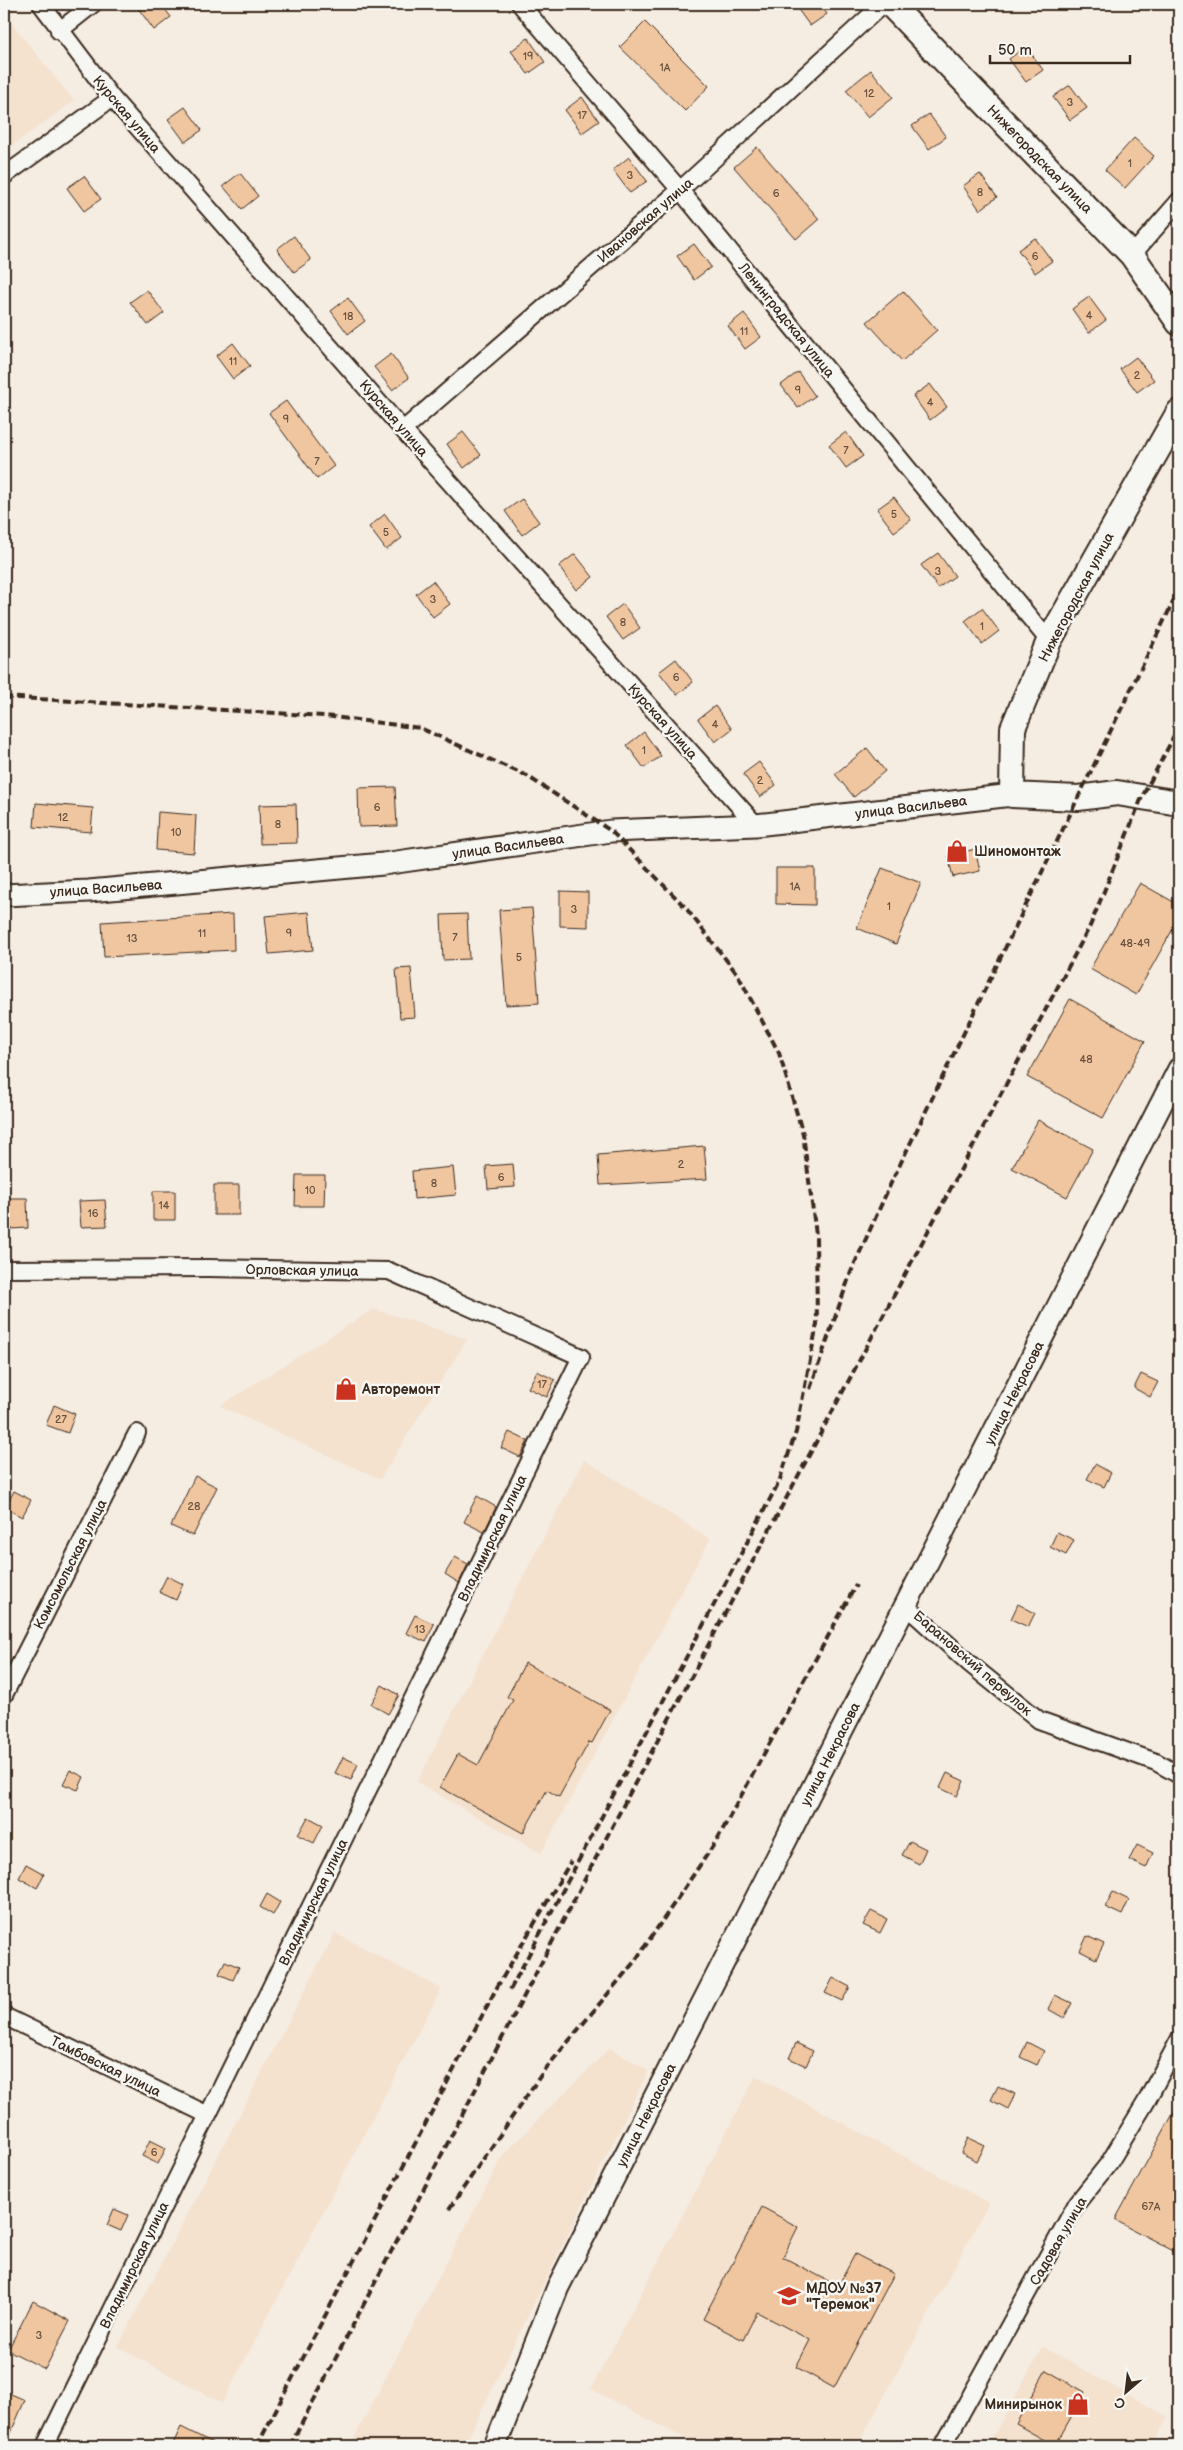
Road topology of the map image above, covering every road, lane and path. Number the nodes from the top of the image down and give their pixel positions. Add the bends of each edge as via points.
1 (41, 4) edge
2 (93, 4) edge
3 (520, 4) edge
4 (882, 4) edge
5 (890, 4) edge
6 (59, 31) junction
7 (112, 98) junction
8 (4, 176) edge
9 (680, 190) junction
10 (1179, 201) edge
11 (1132, 255) junction
12 (1179, 323) edge
13 (1179, 412) edge
14 (403, 430) junction
15 (1049, 641) junction
16 (1012, 795) junction
17 (1179, 802) edge
18 (756, 825) junction
19 (4, 895) edge
20 (1179, 1069) edge
21 (4, 1269) edge
22 (581, 1357) joint
23 (137, 1433) dead end
24 (906, 1606) junction
25 (4, 1695) edge
26 (1179, 1775) edge
27 (4, 2016) edge
28 (1179, 2040) edge
29 (208, 2115) junction
30 (45, 2446) edge
31 (495, 2446) edge
32 (943, 2446) edge

1 - 6 street, Курская улица
2 - 6 street
3 - 9 street, Ленинградская улица
4 - 9 street, Ивановская улица
5 - 11 main road, Нижегородская улица
6 - 7 street, Курская улица
7 - 8 street
7 - 14 street, Курская улица
9 - 14 street, Ивановская улица
9 - 15 street, Ленинградская улица
10 - 11 street
11 - 12 main road, Нижегородская улица
13 - 15 main road, Нижегородская улица
14 - 18 street, Курская улица
15 - 16 main road, Нижегородская улица via 1014,728
16 - 17 main road via 1078,798 1117,793
16 - 18 street, улица Васильева
18 - 19 street, улица Васильева via 611,831 382,864 89,891
20 - 24 street, улица Некрасова
21 - 22 street, Орловская улица via 389,1271
22 - 29 street, Владимирская улица
23 - 25 street, Комсомольская улица
24 - 26 street, Барановский переулок via 1039,1720 1156,1762
24 - 31 street, улица Некрасова via 558,2287
27 - 29 street, Тамбовская улица
28 - 32 street, Садовая улица via 1109,2163 1077,2203
29 - 30 street, Владимирская улица

